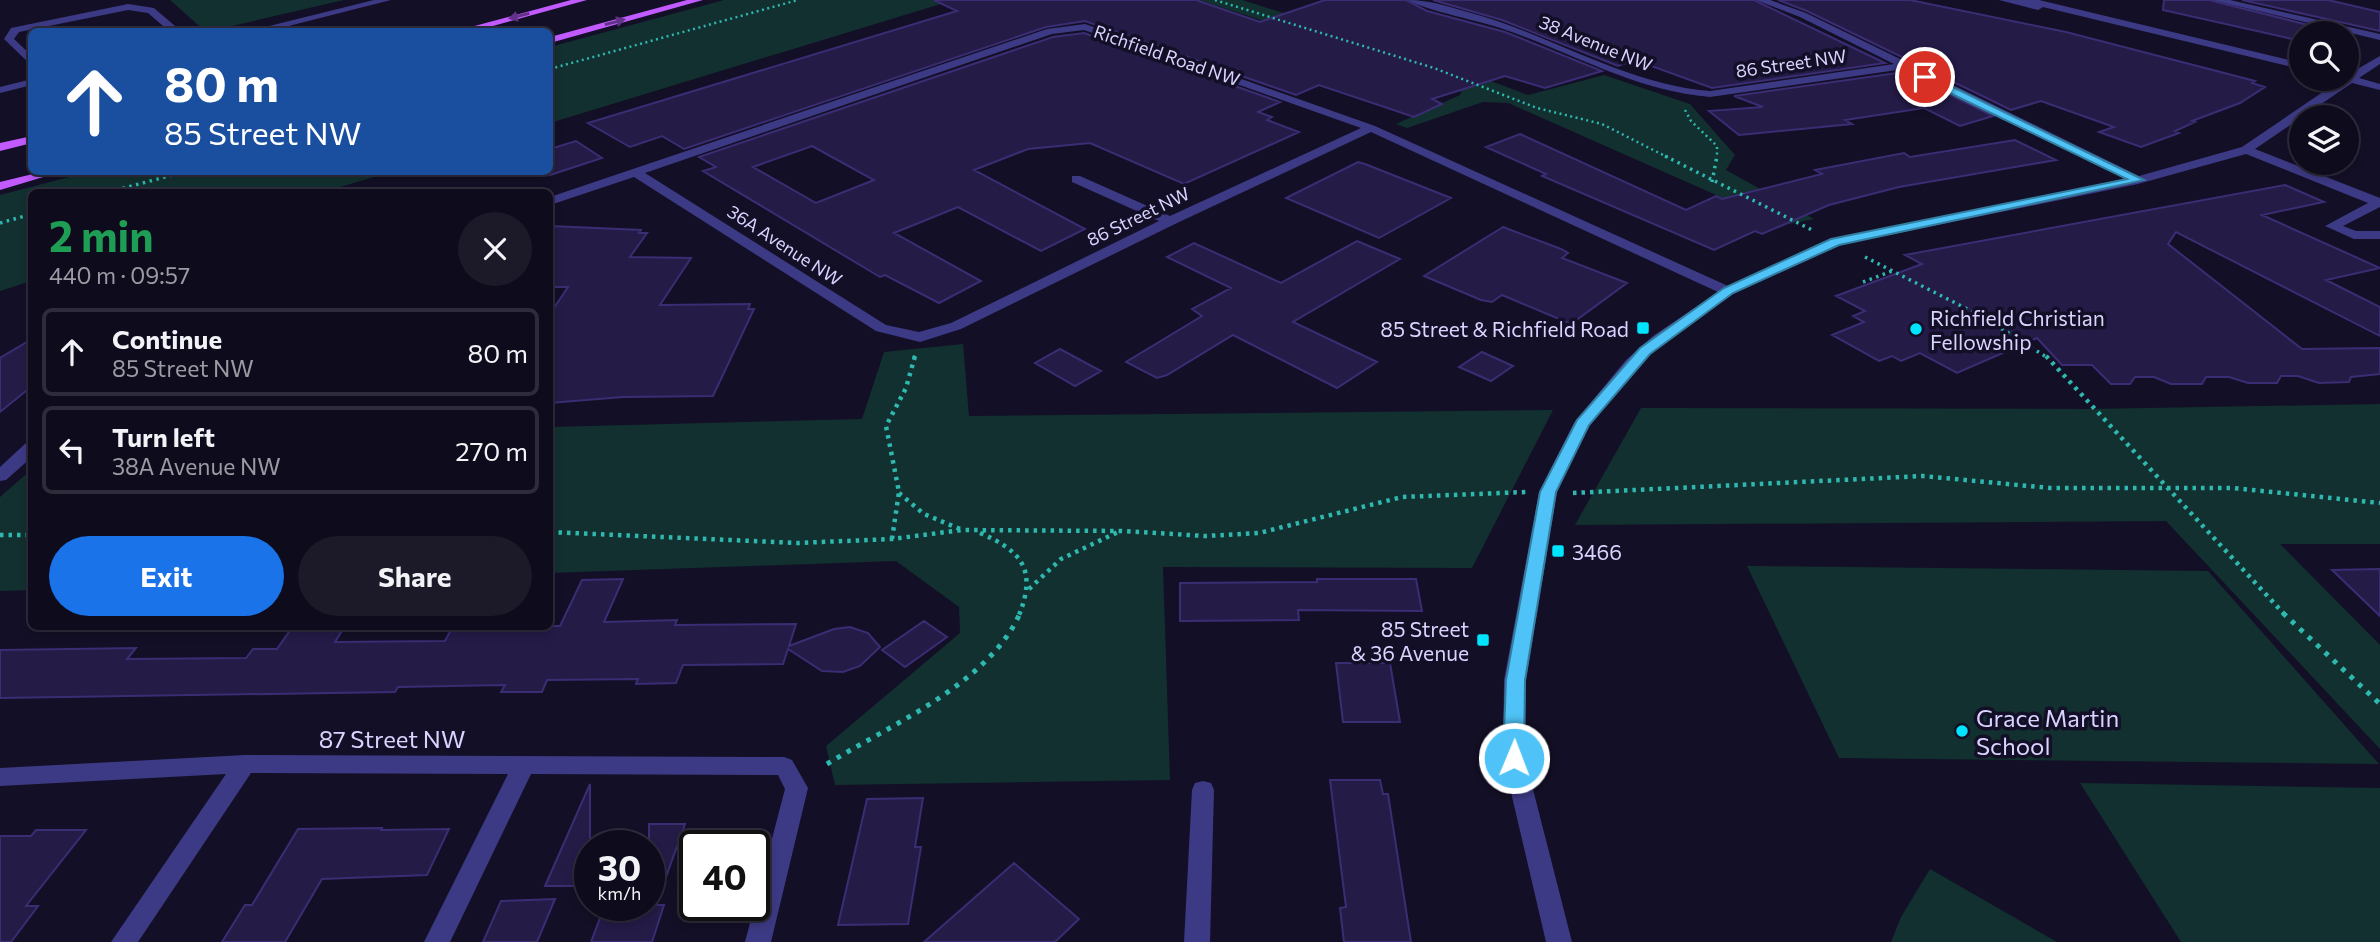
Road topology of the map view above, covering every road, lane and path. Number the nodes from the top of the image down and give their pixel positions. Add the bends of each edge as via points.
1 (386, 0) edge
2 (582, 0) edge
3 (698, 0) edge
4 (798, 0) edge
5 (1215, 0) edge
6 (1413, 0) edge
7 (1762, 0) edge
8 (2004, 0) edge
9 (2027, 0) edge
10 (2217, 0) edge
11 (172, 28) edge
12 (267, 28) edge
13 (473, 28) edge
14 (2380, 37) edge
15 (553, 39) edge
16 (2203, 42) junction
17 (28, 59) edge
18 (2380, 59) edge
19 (2289, 63) edge
20 (1902, 66) junction
21 (553, 68) edge
22 (2359, 71) edge
23 (2359, 81) edge
24 (28, 83) edge
25 (2380, 87) edge
26 (0, 90) edge
27 (2329, 91) edge
28 (1685, 97) junction
29 (1371, 128) junction
30 (28, 137) edge
31 (28, 138) edge
32 (0, 140) edge
33 (0, 147) edge
34 (2246, 149) junction
35 (635, 172) junction
36 (42, 175) edge
37 (173, 175) edge
38 (1076, 179) dead end
39 (2138, 180) junction
40 (1712, 182) junction
41 (0, 186) edge
42 (119, 189) edge
43 (553, 200) edge
44 (2377, 200) edge
45 (28, 215) edge
46 (1170, 221) junction
47 (0, 223) edge
48 (2380, 234) edge
49 (1836, 242) junction
50 (1893, 271) junction
51 (1868, 284) dead end
52 (1728, 290) junction
53 (918, 342) junction
54 (28, 451) edge
55 (0, 476) edge
56 (2169, 488) junction
57 (899, 492) junction
58 (1548, 492) junction
59 (2380, 503) edge
60 (962, 530) junction
61 (976, 531) junction
62 (1122, 531) junction
63 (553, 532) edge
64 (0, 535) edge
65 (28, 535) edge
66 (892, 539) junction
67 (1028, 590) junction
68 (2380, 704) edge
69 (245, 764) junction
70 (827, 764) dead end
71 (524, 765) junction
72 (0, 777) edge
73 (1203, 790) dead end
74 (124, 942) edge
75 (437, 942) edge
76 (758, 942) edge
77 (1197, 942) edge
78 (1559, 942) edge

1 - 12 street
2 -> 13 main road
15 -> 3 main road
4 - 21 path
5 - 40 path via 1434,68 1537,108 1602,124
6 - 28 street, 38 Avenue NW via 1501,25
7 - 20 street via 1803,15
8 - 16 street
9 - 16 street
10 - 14 street
11 - 17 street via 150,10 128,7 15,30 9,39
16 - 19 street
18 - 22 street
20 - 28 street, 86 Street NW
20 - 39 street
23 - 25 street
24 - 26 street
27 - 34 street
28 - 40 path via 1685,113 1717,146
29 - 35 street, Richfield Road NW via 1094,28 1075,27 1051,31
29 - 46 street, 86 Street NW
29 - 52 street, Richfield Road NW
30 - 32 main road
31 - 33 main road
34 - 39 street
34 - 44 street
35 - 43 street, Richfield Road NW
35 - 53 street, 36A Avenue NW via 881,328
36 - 41 main road
37 - 42 path
38 - 46 street
39 - 49 street
40 - 49 path
44 - 48 street via 2332,226 2354,236
45 - 47 path
46 - 53 street, 86 Street NW
49 - 50 path
49 - 52 street
50 - 51 path via 1863,282
50 - 56 path via 2046,356
52 - 58 street via 1632,363 1583,424
53 - 57 path via 906,388 887,426
54 - 55 street
56 - 58 path via 2050,488 1874,476 1744,487
56 - 59 path via 2284,492
56 - 68 path via 2270,600
57 - 60 path via 924,514
57 - 66 path
58 - 62 path via 1402,497 1259,533 1205,536
58 - 78 street via 1515,680 1514,758
60 - 61 path
60 - 66 path
61 - 62 path
61 - 67 path via 1017,552
62 - 67 path via 1061,559
63 - 66 path via 797,543
64 - 65 path
67 - 70 path via 1016,625 984,665
69 - 71 street, 87 Street NW
69 - 72 street, 87 Street NW
69 - 74 street
71 - 75 street
71 - 76 street, 87 Street NW via 784,766 797,788
73 - 77 street

